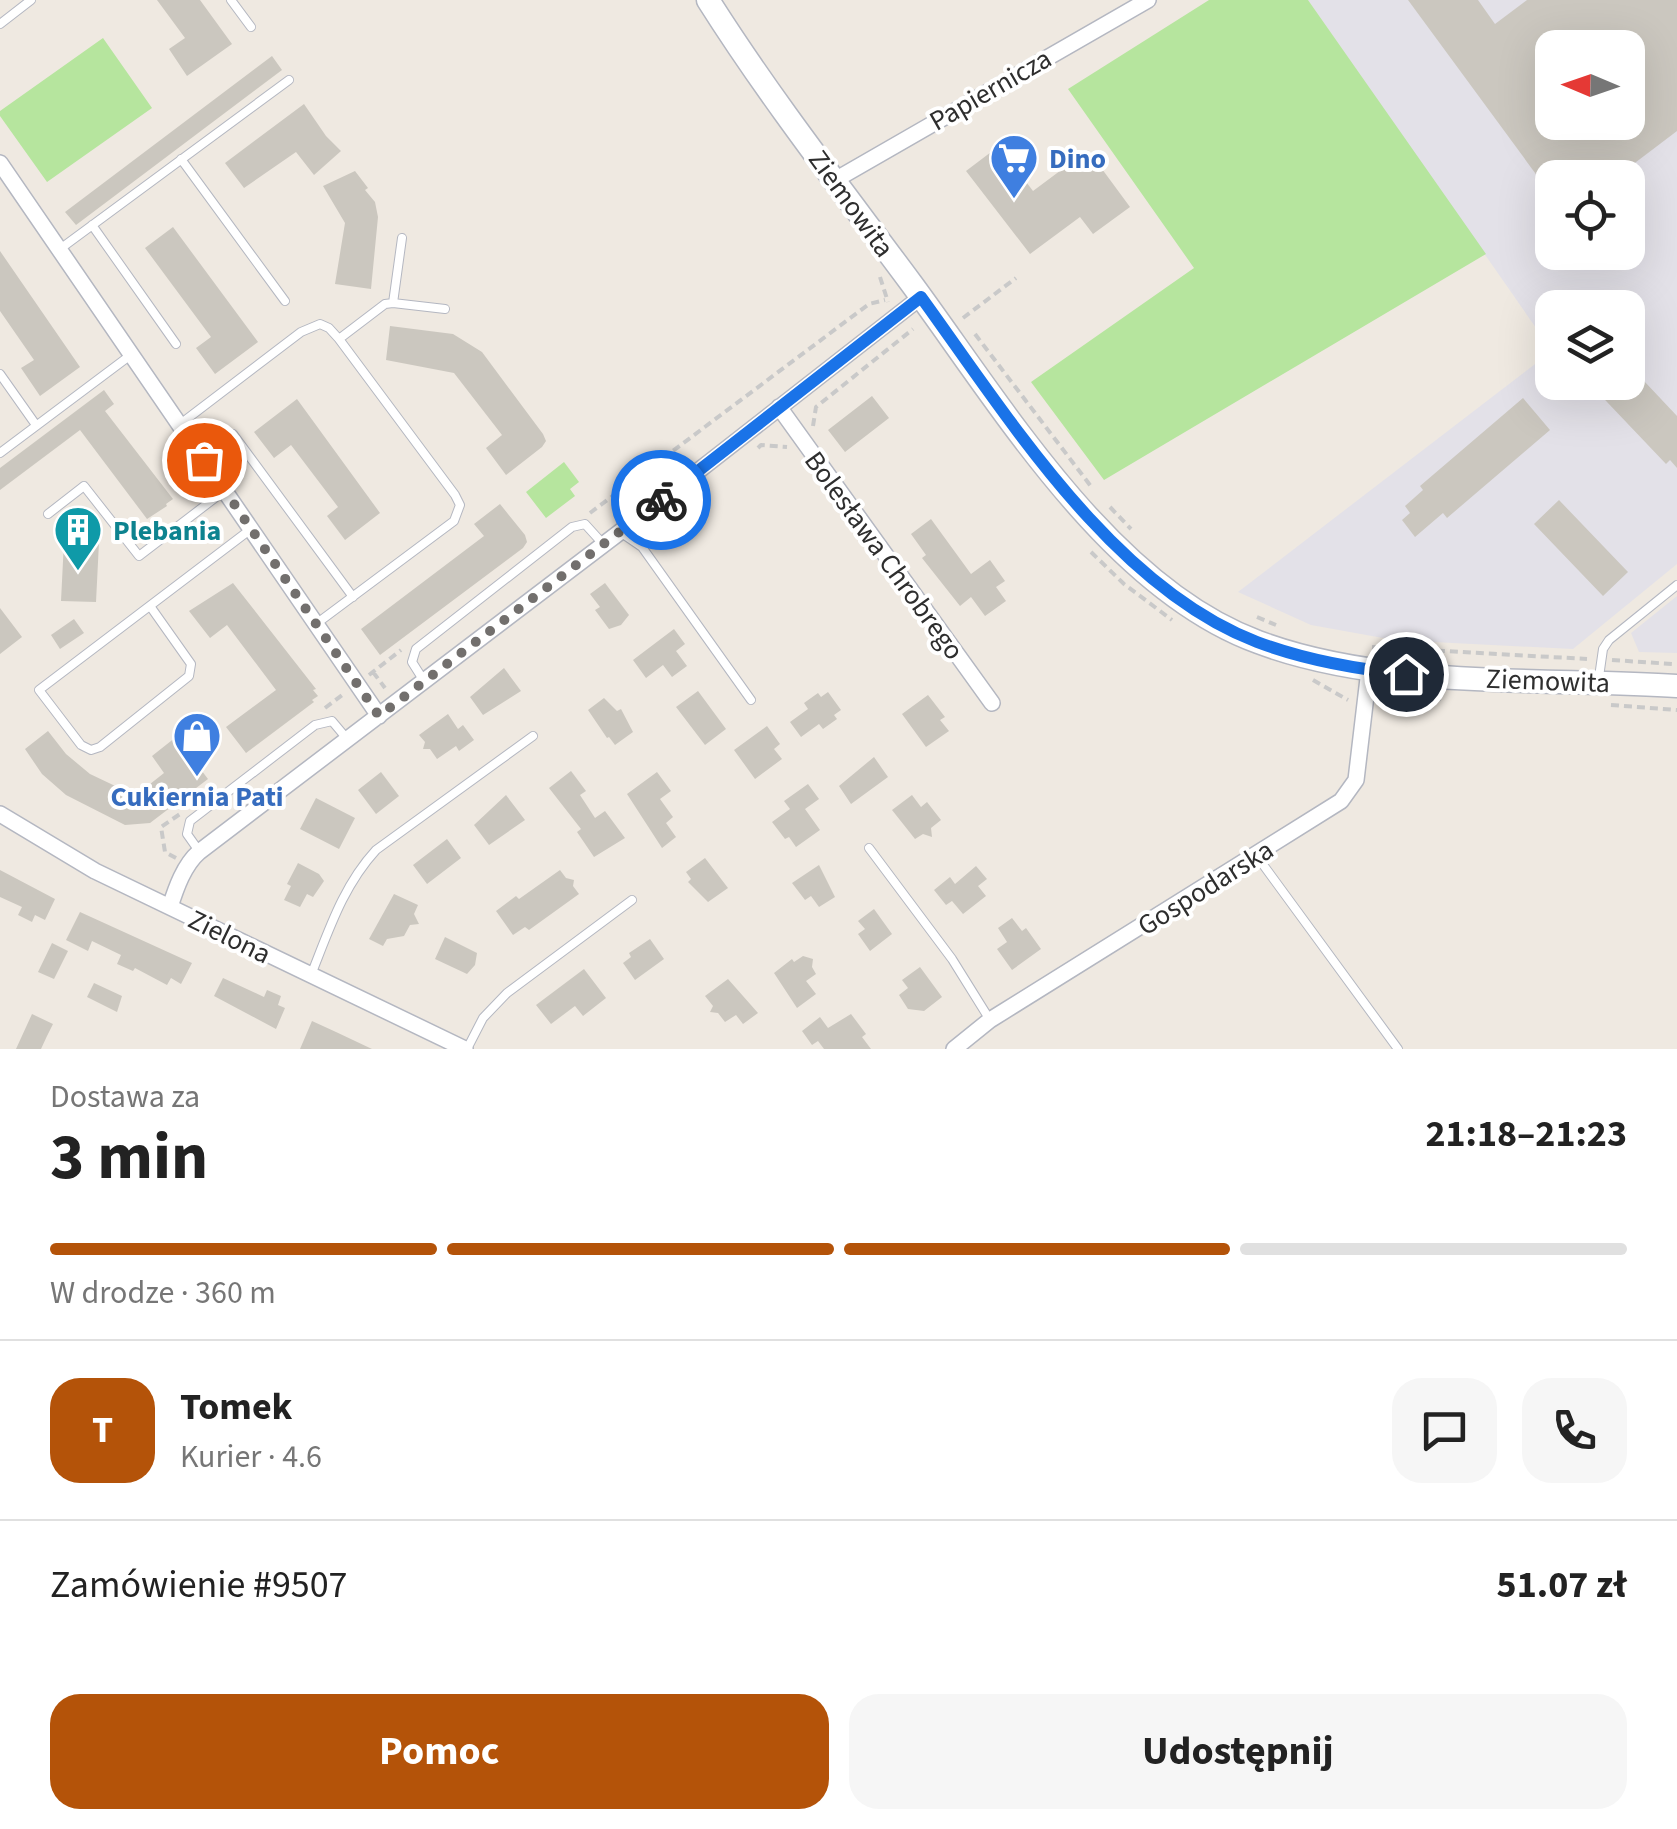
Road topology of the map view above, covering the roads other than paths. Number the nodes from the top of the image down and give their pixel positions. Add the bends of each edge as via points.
1 (31, 0) edge
2 (232, 0) edge
3 (708, 0) edge
4 (1148, 0) edge
5 (0, 24) edge
6 (251, 27) dead end
7 (289, 80) dead end
8 (181, 159) junction
9 (0, 163) edge
10 (834, 180) junction
11 (92, 225) junction
12 (402, 238) dead end
13 (60, 249) junction
14 (921, 297) junction
15 (285, 301) dead end
16 (394, 302) junction
17 (446, 310) dead end
18 (339, 338) junction
19 (176, 344) dead end
20 (132, 354) junction
21 (0, 374) edge
22 (779, 407) junction
23 (36, 424) junction
24 (179, 425) junction
25 (232, 434) dead end
26 (0, 453) edge
27 (224, 491) junction
28 (48, 514) dead end
29 (251, 529) junction
30 (620, 532) junction
31 (604, 545) junction
32 (1677, 584) edge
33 (354, 597) junction
34 (150, 606) junction
35 (316, 624) junction
36 (1367, 658) junction
37 (424, 681) junction
38 (1600, 682) junction
39 (1677, 686) edge
40 (750, 700) dead end
41 (992, 703) dead end
42 (379, 716) junction
43 (533, 736) dead end
44 (348, 740) junction
45 (0, 814) edge
46 (869, 848) dead end
47 (200, 852) junction
48 (1256, 855) junction
49 (632, 900) dead end
50 (170, 907) junction
51 (312, 975) junction
52 (990, 1020) junction
53 (466, 1049) edge
54 (954, 1049) edge
55 (1398, 1049) edge

1 - 5 lane
2 - 6 lane
3 - 10 street, Ziemowita
4 - 10 street, Papiernicza
7 - 8 lane
8 - 11 lane
8 - 15 lane
9 - 13 street
10 - 14 street, Ziemowita
11 - 13 lane
11 - 19 lane
12 - 16 lane
13 - 20 street
14 - 22 street
14 - 36 street, Ziemowita via 1070,495 1143,573 1255,642 1304,658
16 - 17 lane
16 - 18 lane
18 - 24 lane via 320,324 311,326
18 - 33 lane via 460,504 454,521
20 - 23 lane
20 - 24 street
21 - 23 lane
22 - 30 street
22 - 41 street, Bolesława Chrobrego
23 - 26 lane
24 - 27 street
25 - 33 lane
27 - 28 lane via 139,556 84,486
27 - 29 street
29 - 34 lane
29 - 35 street
30 - 31 street
30 - 40 lane via 642,548
31 - 37 street
31 - 37 lane via 586,524 572,526 416,648 412,662
32 - 38 lane via 1609,640
33 - 35 lane
34 - 34 lane via 39,690 91,750 189,676 191,664
35 - 42 street
36 - 38 street, Ziemowita
36 - 48 street, Gospodarska via 1350,792
37 - 42 street
38 - 39 street, Ziemowita
42 - 44 street
43 - 51 lane via 376,850 346,889
44 - 47 street
44 - 47 lane via 332,720 315,725 190,822 187,834
45 - 50 street, Zielona
46 - 52 lane
47 - 50 street
48 - 52 street, Gospodarska
48 - 55 lane
49 - 53 lane via 507,993
50 - 51 street, Zielona
51 - 53 street, Zielona
52 - 54 street, Gospodarska

